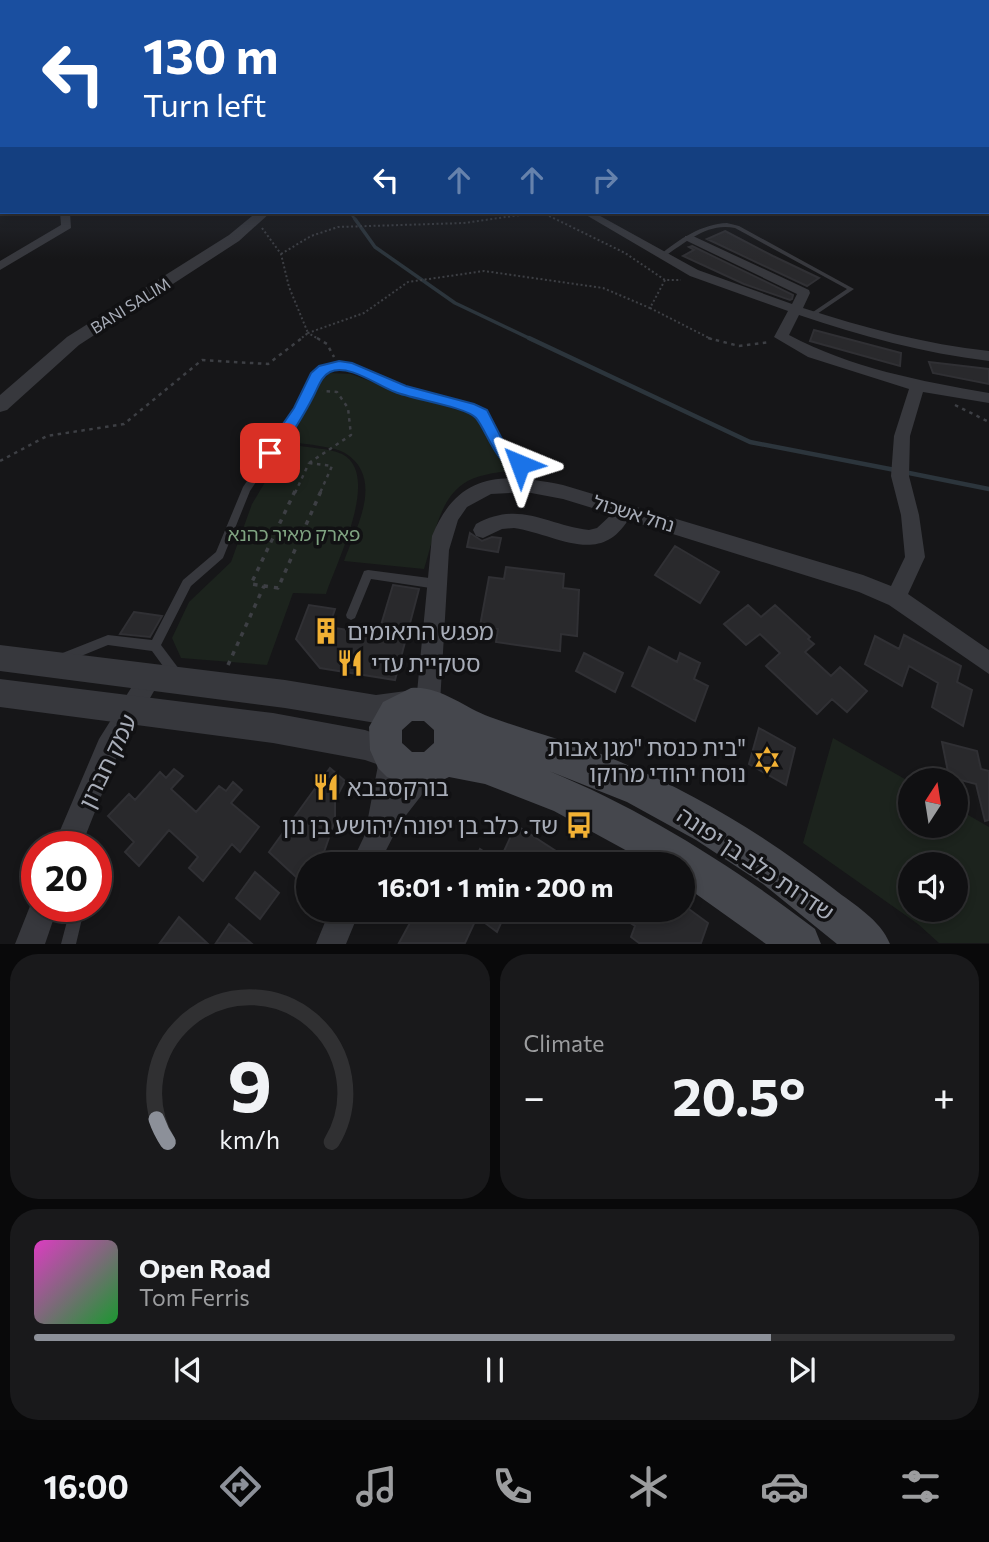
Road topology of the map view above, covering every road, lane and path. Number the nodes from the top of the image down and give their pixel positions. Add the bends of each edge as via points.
1 (65, 214) edge
2 (263, 214) edge
3 (527, 214) edge
4 (545, 214) edge
5 (590, 214) edge
6 (250, 226) junction
7 (689, 239) junction
8 (281, 254) junction
9 (663, 255) junction
10 (0, 266) edge
11 (665, 280) junction
12 (689, 280) dead end
13 (650, 309) junction
14 (796, 310) junction
15 (811, 315) junction
16 (308, 333) junction
17 (781, 337) junction
18 (989, 356) edge
19 (339, 365) junction
20 (917, 386) junction
21 (308, 391) junction
22 (989, 398) edge
23 (2, 400) edge
24 (0, 461) edge
25 (309, 463) junction
26 (533, 484) junction
27 (625, 510) junction
28 (483, 530) dead end
29 (437, 584) junction
30 (264, 586) junction
31 (896, 598) junction
32 (351, 615) dead end
33 (155, 646) junction
34 (0, 658) edge
35 (989, 663) edge
36 (50, 665) junction
37 (151, 677) junction
38 (180, 681) junction
39 (219, 685) junction
40 (0, 693) edge
41 (426, 707) junction
42 (131, 710) junction
43 (390, 757) junction
44 (434, 764) junction
45 (77, 831) edge
46 (376, 839) junction
47 (370, 852) edge
48 (38, 922) edge
49 (74, 922) edge
50 (340, 922) edge
51 (30, 943) edge
52 (68, 943) edge
53 (331, 943) edge
54 (800, 943) edge
55 (869, 943) edge

1 - 10 street via 67,226
2 - 6 street, BANI SALIM
3 - 8 path via 464,223 338,227
4 - 11 path via 625,253
5 - 9 street
6 - 8 path via 263,228
6 - 23 street, BANI SALIM via 73,341
7 - 9 lane
7 - 14 street via 804,293
7 - 15 lane via 714,225 727,224 851,289
8 - 16 path
9 - 14 street via 694,273
11 - 12 path
11 - 13 path
13 - 16 path via 603,288 484,271 408,282 364,313
13 - 17 path via 728,346 757,348
14 - 15 street
14 - 17 street
15 - 18 street via 936,350
16 - 19 path via 327,344
16 - 24 path via 268,364 202,359 124,425 47,436
17 - 20 street via 813,354
19 - 21 lane via 323,369
19 - 26 lane via 481,414 499,447 527,469
20 - 22 street
20 - 31 street via 902,436 900,463 915,557
21 - 25 path via 337,392 348,408 351,435
21 - 33 lane via 246,490 220,555 187,583
25 - 30 path via 251,584
25 - 30 path via 332,466 278,587
26 - 27 street, נחל אשכול
26 - 29 street, נחל אשכול via 491,486 461,502 442,536
27 - 28 street via 607,534 593,539 511,520
27 - 31 street, נחל אשכול via 832,573
29 - 32 lane via 368,574
29 - 41 street, נחל אשכול
30 - 39 path
31 - 35 street, נחל אשכול
33 - 36 lane via 108,640
33 - 38 lane
34 - 36 street
36 - 37 street
37 - 38 street
37 - 42 street, עמק חברון
38 - 39 street
39 - 41 street via 376,709
40 - 42 street
41 - 43 main road via 390,721 386,731
41 - 44 main road via 451,731 450,741
41 - 55 main road, שדרות כלב בן יפונה via 484,733 606,773 661,800 785,877
42 - 43 street via 320,736 365,745
42 - 45 street, עמק חברון via 108,747
43 - 44 main road via 408,771
43 - 46 street
44 - 46 street via 400,797
44 - 54 main road, שדרות כלב בן יפונה via 497,769 556,792 705,875
46 - 47 street
48 - 51 street
49 - 52 lane
50 - 53 street

